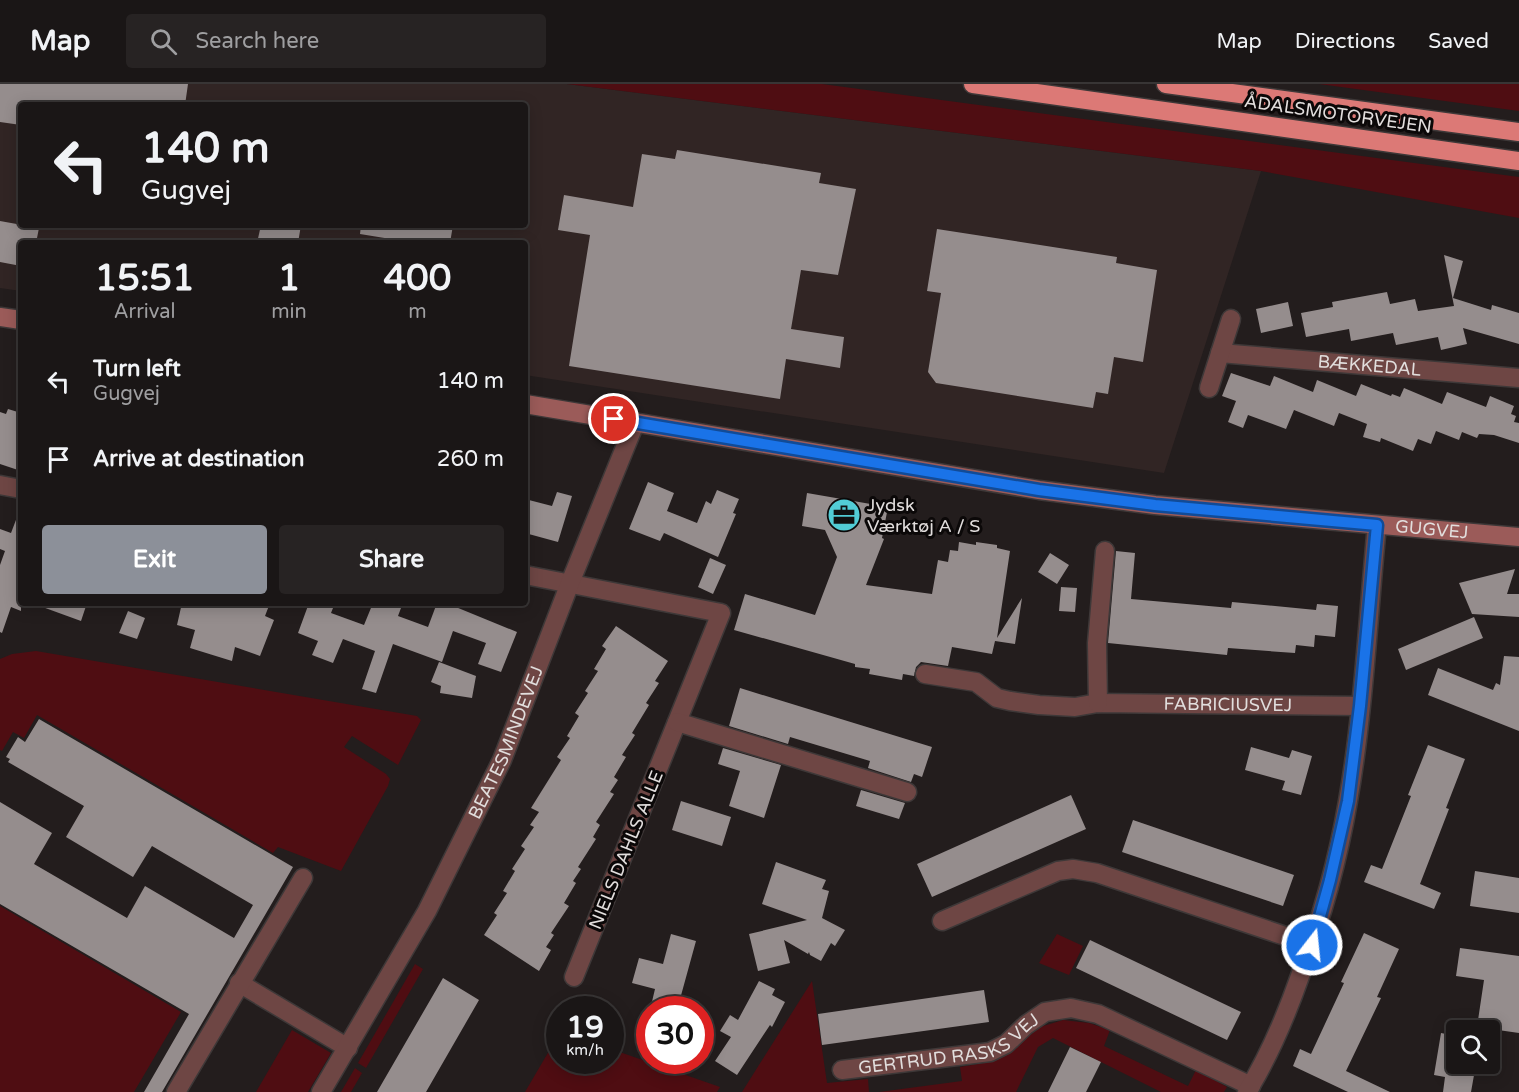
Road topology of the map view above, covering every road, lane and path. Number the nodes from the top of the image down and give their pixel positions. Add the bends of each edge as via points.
1 (973, 84) edge
2 (1166, 84) edge
3 (1519, 132) edge
4 (1519, 161) edge
5 (0, 317) edge
6 (1231, 319) dead end
7 (18, 320) edge
8 (1221, 353) junction
9 (1519, 378) edge
10 (1209, 388) dead end
11 (528, 405) edge
12 (635, 423) junction
13 (0, 485) edge
14 (18, 488) edge
15 (1377, 525) junction
16 (1519, 537) edge
17 (1104, 551) dead end
18 (528, 575) edge
19 (570, 582) junction
20 (925, 674) dead end
21 (1098, 703) junction
22 (1360, 706) junction
23 (677, 722) junction
24 (908, 792) dead end
25 (303, 878) dead end
26 (942, 921) dead end
27 (1312, 945) junction
28 (574, 977) dead end
29 (239, 983) junction
30 (348, 1048) junction
31 (842, 1070) dead end
32 (1249, 1089) edge
33 (176, 1092) edge
34 (321, 1092) edge

1 - 4 highway, ÅDALSMOTORVEJEN
2 - 3 highway, ÅDALSMOTORVEJEN
5 - 7 street
6 - 8 street
8 - 9 street, BÆKKEDAL
8 - 10 street
11 - 12 street, GUGVEJ
12 - 15 street, GUGVEJ via 1039,490
12 - 19 street, BEATESMINDEVEJ
13 - 14 street
15 - 16 street, GUGVEJ
15 - 22 street, GERTRUD RASKS VEJ
17 - 21 street via 1097,643
18 - 19 street
19 - 23 street, NIELS DAHLS ALLE via 721,613
19 - 30 street, BEATESMINDEVEJ via 502,760 427,910
20 - 21 street, FABRICIUSVEJ via 976,682 997,698 1075,707
21 - 22 street, FABRICIUSVEJ
22 - 27 street, GERTRUD RASKS VEJ via 1348,801
23 - 24 street
23 - 28 street, NIELS DAHLS ALLE
25 - 29 street
26 - 27 street via 1058,871 1073,869 1097,873
27 - 32 street, GERTRUD RASKS VEJ via 1290,1004
29 - 30 street
29 - 33 street
30 - 34 street, BEATESMINDEVEJ
31 - 32 street, GERTRUD RASKS VEJ via 990,1053 1045,1012 1071,1008 1098,1014

